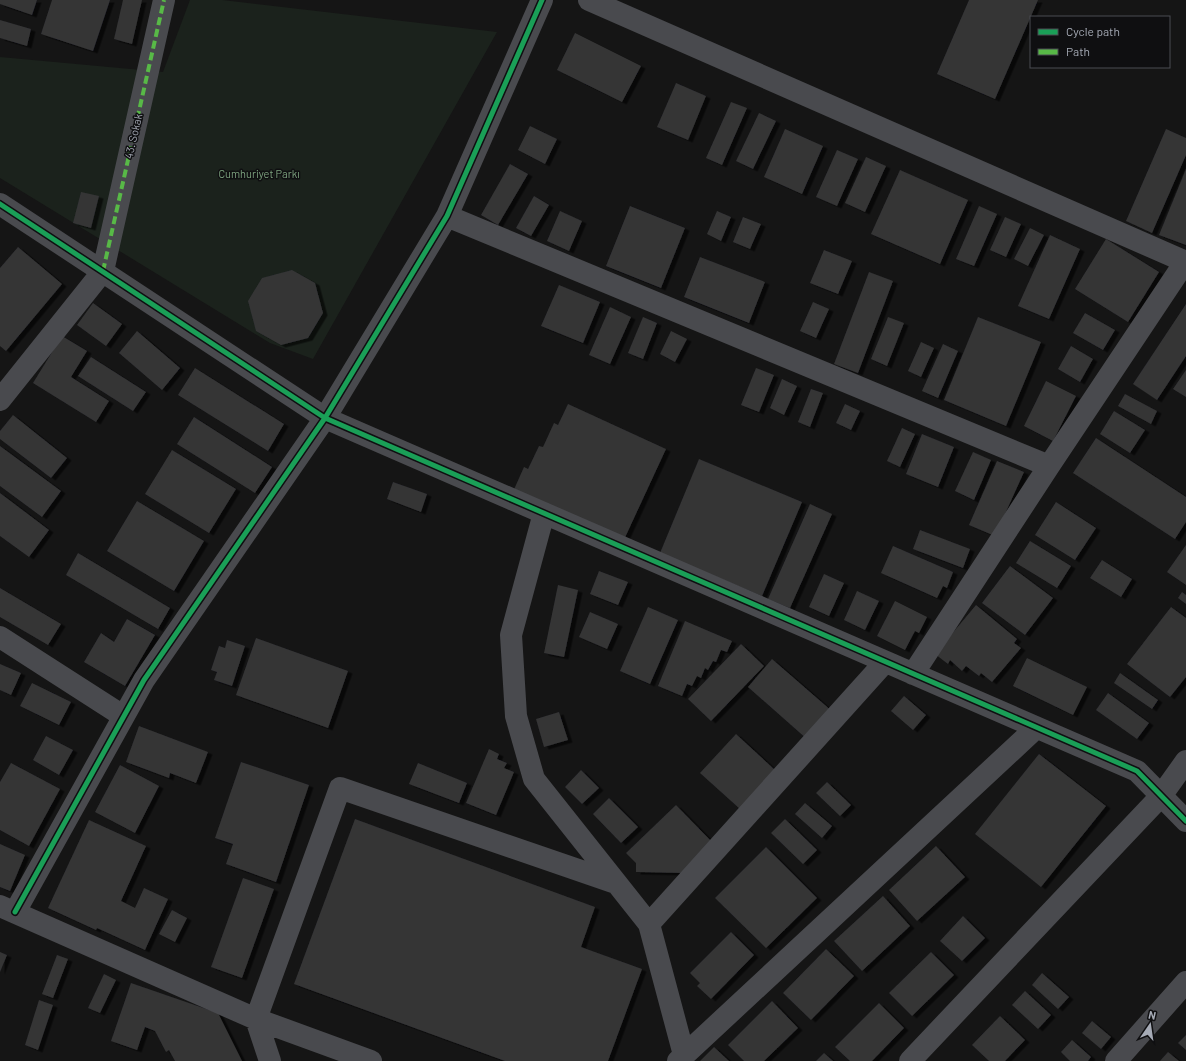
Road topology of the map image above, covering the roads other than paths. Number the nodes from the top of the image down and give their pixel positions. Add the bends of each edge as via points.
1 (164, 0) edge
2 (542, 0) edge
3 (589, 0) edge
4 (0, 204) edge
5 (447, 216) junction
6 (1186, 262) edge
7 (103, 271) junction
8 (0, 400) edge
9 (325, 418) junction
10 (1049, 466) junction
11 (544, 513) junction
12 (0, 637) edge
13 (885, 662) junction
14 (913, 674) junction
15 (123, 716) junction
16 (1036, 728) junction
17 (1186, 762) edge
18 (1161, 796) junction
19 (1186, 821) edge
20 (616, 883) junction
21 (7, 909) edge
22 (649, 924) junction
23 (1186, 982) edge
24 (256, 1019) junction
25 (681, 1058) edge
26 (270, 1061) edge
27 (371, 1061) edge
28 (910, 1061) edge
29 (1116, 1061) edge

1 - 7 street, 43. Sokak
2 - 5 street
3 - 6 street
4 - 7 street
5 - 9 street
5 - 10 street
6 - 10 street
7 - 8 street
7 - 9 street
9 - 11 street
9 - 15 street via 144,680
10 - 14 street
11 - 13 street
11 - 20 street via 511,635 516,716 534,779
12 - 15 street
13 - 14 street
13 - 22 street
14 - 16 street
15 - 21 street
16 - 18 street via 1137,771
16 - 25 street
17 - 18 street
18 - 19 street
18 - 28 street
20 - 22 street
20 - 24 street via 340,788
21 - 24 street
22 - 25 street
23 - 29 street
24 - 26 street
24 - 27 street

